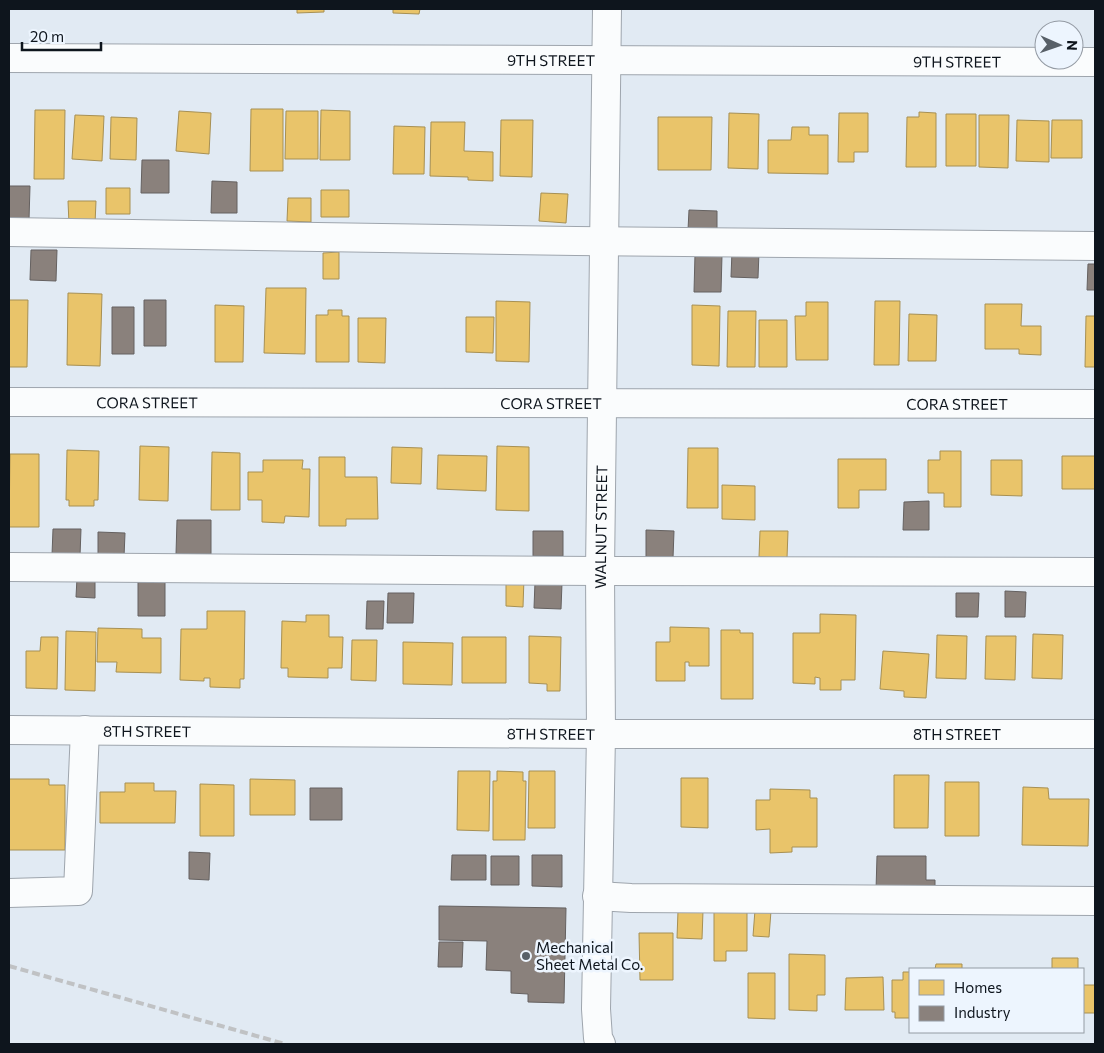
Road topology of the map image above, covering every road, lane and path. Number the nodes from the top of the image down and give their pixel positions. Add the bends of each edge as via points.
1 (607, 9) edge
2 (9, 58) edge
3 (606, 61) junction
4 (1095, 62) edge
5 (9, 232) edge
6 (604, 242) junction
7 (1095, 246) edge
8 (9, 402) edge
9 (602, 402) junction
10 (1095, 404) edge
11 (9, 567) edge
12 (600, 571) junction
13 (1095, 572) edge
14 (9, 730) edge
15 (85, 730) junction
16 (601, 734) junction
17 (1095, 734) edge
18 (9, 893) edge
19 (597, 896) junction
20 (1095, 901) edge
21 (601, 1044) edge

1 - 3 street, WALNUT STREET
2 - 3 street, 9TH STREET
3 - 4 street, 9TH STREET
3 - 6 street, WALNUT STREET
5 - 6 street
6 - 7 street
6 - 9 street, WALNUT STREET
8 - 9 street, CORA STREET
9 - 10 street, CORA STREET
9 - 12 street, WALNUT STREET
11 - 12 street
12 - 13 street
12 - 16 street, WALNUT STREET
14 - 15 street, 8TH STREET
15 - 16 street, 8TH STREET
15 - 18 street via 78,891
16 - 17 street, 8TH STREET
16 - 19 street, WALNUT STREET
19 - 20 street
19 - 21 street, WALNUT STREET via 596,1009

